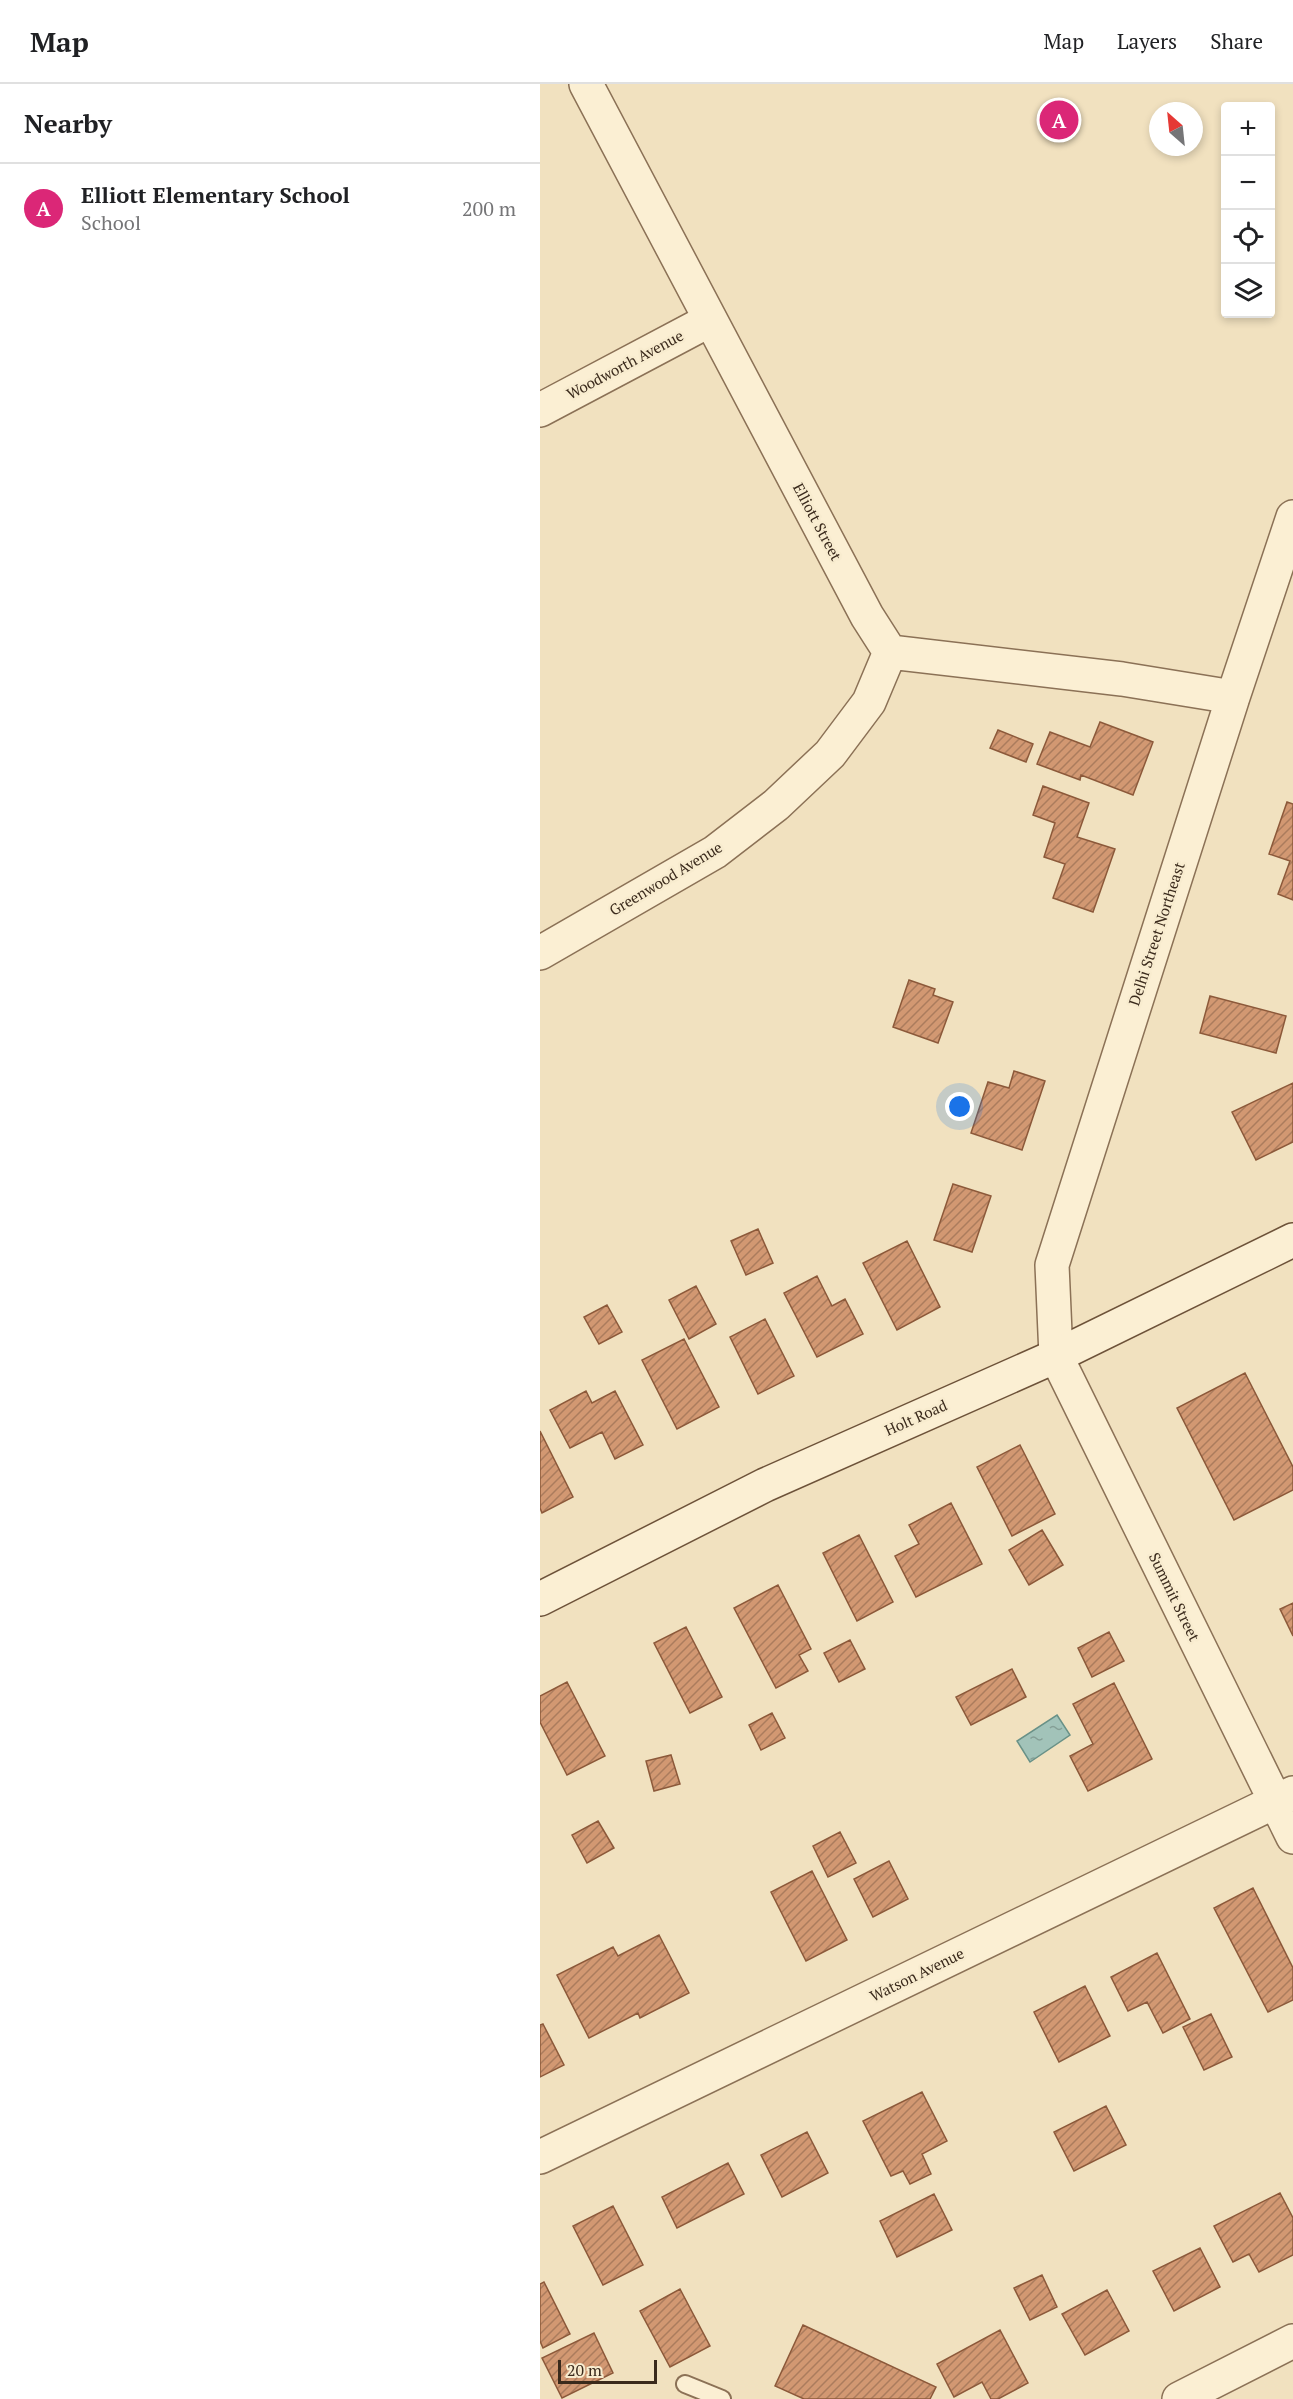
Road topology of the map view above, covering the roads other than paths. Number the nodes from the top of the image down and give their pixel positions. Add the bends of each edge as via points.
1 (586, 84) edge
2 (710, 320) junction
3 (540, 410) edge
4 (1293, 517) edge
5 (890, 652) junction
6 (1233, 698) junction
7 (540, 953) edge
8 (1293, 1240) edge
9 (1056, 1356) junction
10 (540, 1599) edge
11 (1284, 1798) edge
12 (1293, 1837) edge
13 (540, 2157) edge
14 (1293, 2341) edge
15 (685, 2384) dead end
16 (722, 2399) edge
17 (1179, 2399) edge

1 - 2 street, Elliott Street
2 - 3 street, Woodworth Avenue
2 - 5 street, Elliott Street via 867,616
4 - 6 street, Delhi Street Northeast
5 - 6 street via 1122,679
5 - 7 street, Greenwood Avenue via 868,702 843,737 776,805 715,852
6 - 9 street, Delhi Street Northeast via 1052,1265
8 - 9 street, Holt Road
9 - 10 street, Holt Road via 765,1485
9 - 11 street, Summit Street
11 - 12 street, Summit Street
11 - 13 street, Watson Avenue
14 - 17 street
15 - 16 lane

